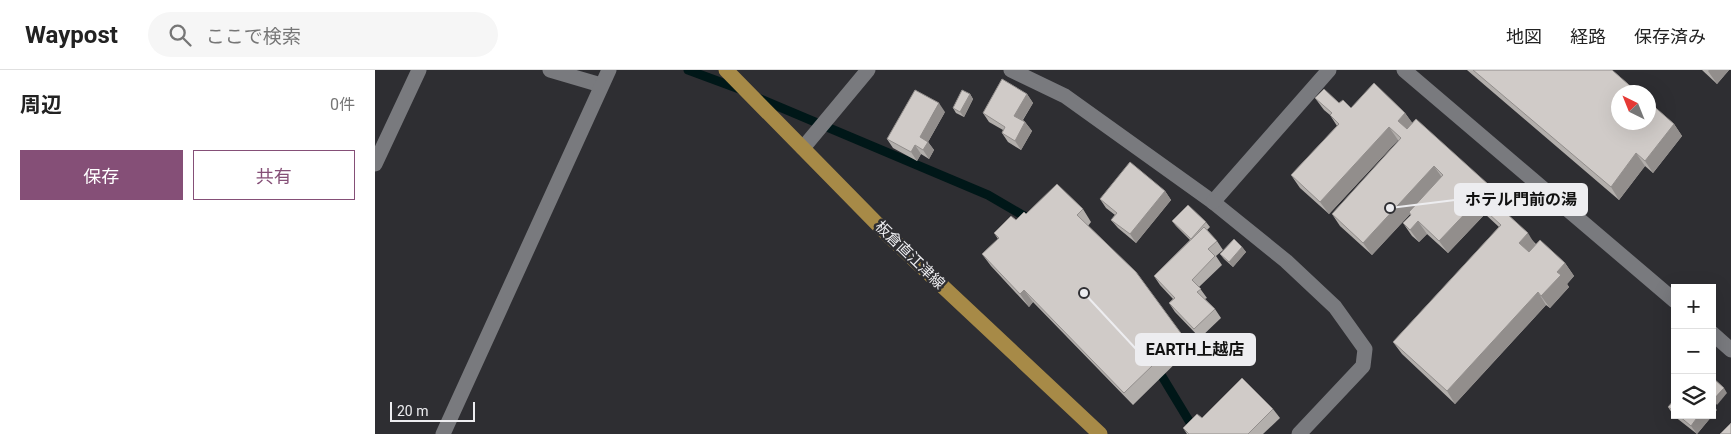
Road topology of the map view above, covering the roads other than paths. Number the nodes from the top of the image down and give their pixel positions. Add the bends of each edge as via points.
1 (419, 70) edge
2 (550, 70) edge
3 (609, 70) edge
4 (726, 70) edge
5 (868, 70) edge
6 (1011, 70) edge
7 (1329, 70) edge
8 (1405, 70) edge
9 (601, 85) junction
10 (803, 148) junction
11 (375, 164) edge
12 (1213, 202) junction
13 (1671, 298) edge
14 (1716, 337) edge
15 (1731, 350) edge
16 (443, 434) edge
17 (1100, 434) edge
18 (1299, 434) edge

1 - 11 street
2 - 9 street
3 - 9 street
4 - 10 main road, 板倉直江津線
5 - 10 street
6 - 12 street via 1065,96
7 - 12 street
8 - 13 street
9 - 16 street
10 - 17 main road, 板倉直江津線 via 889,238
12 - 18 street via 1286,260 1335,307 1365,349 1363,366
14 - 15 street

